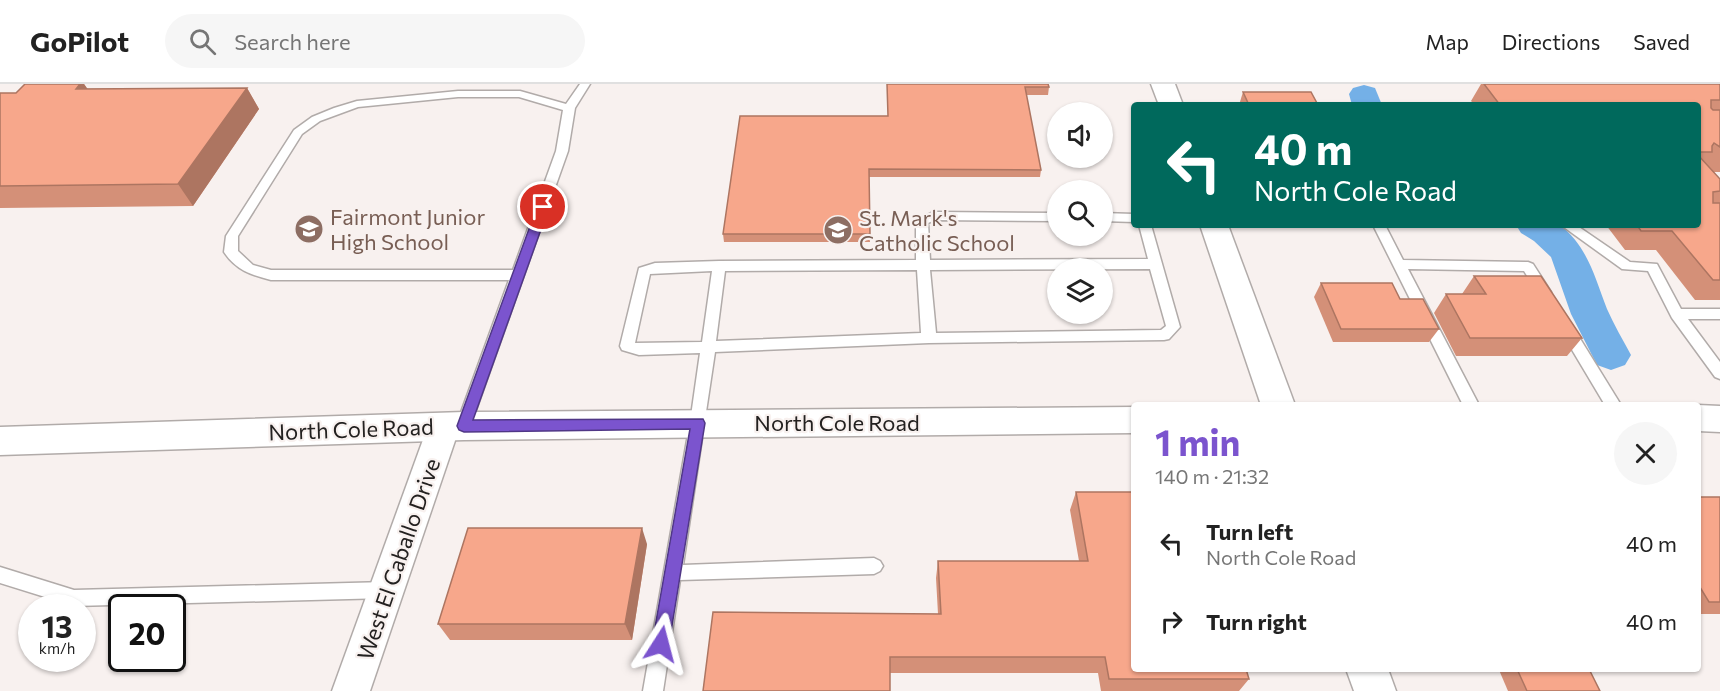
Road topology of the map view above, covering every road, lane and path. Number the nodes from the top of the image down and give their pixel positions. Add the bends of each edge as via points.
1 (585, 84) edge
2 (1163, 84) edge
3 (1170, 102) edge
4 (569, 108) junction
5 (1047, 217) edge
6 (1113, 217) edge
7 (1131, 218) edge
8 (1145, 228) edge
9 (1215, 228) edge
10 (1381, 228) edge
11 (1571, 228) edge
12 (1155, 264) junction
13 (1399, 264) junction
14 (923, 265) junction
15 (719, 266) junction
16 (519, 275) junction
17 (1677, 314) junction
18 (1720, 314) edge
19 (929, 338) junction
20 (706, 347) junction
21 (1720, 373) edge
22 (1277, 402) edge
23 (1469, 402) edge
24 (1611, 402) edge
25 (1701, 418) edge
26 (1720, 419) edge
27 (1131, 420) edge
28 (698, 423) junction
29 (454, 426) junction
30 (0, 441) edge
31 (874, 566) dead end
32 (672, 573) junction
33 (0, 575) edge
34 (387, 590) junction
35 (1368, 672) edge
36 (351, 691) edge
37 (653, 691) edge
38 (1375, 691) edge

1 - 4 lane
2 - 3 main road
4 - 16 lane via 562,151
4 - 16 lane via 520,94 458,94 357,104 338,110 298,132 232,236 231,252 237,261 249,270 271,275
5 - 14 lane via 933,216 922,221
6 - 7 lane
8 - 12 lane
9 - 22 main road
10 - 13 lane
11 - 17 lane via 1627,266 1652,267
12 - 14 lane
12 - 19 lane via 1173,327 1164,335
13 - 23 lane
13 - 24 lane via 1528,267
14 - 15 lane
14 - 19 lane
15 - 20 lane
15 - 20 lane via 655,268 644,272 627,346 639,350
16 - 29 lane
17 - 18 lane
17 - 21 lane
19 - 20 lane
20 - 28 lane
25 - 26 main road
27 - 28 main road, North Cole Road
28 - 29 main road, North Cole Road
28 - 32 lane
29 - 30 main road, North Cole Road
29 - 34 street, West El Caballo Drive
31 - 32 lane
32 - 37 lane
33 - 34 lane via 74,598
34 - 36 street, West El Caballo Drive
35 - 38 main road

